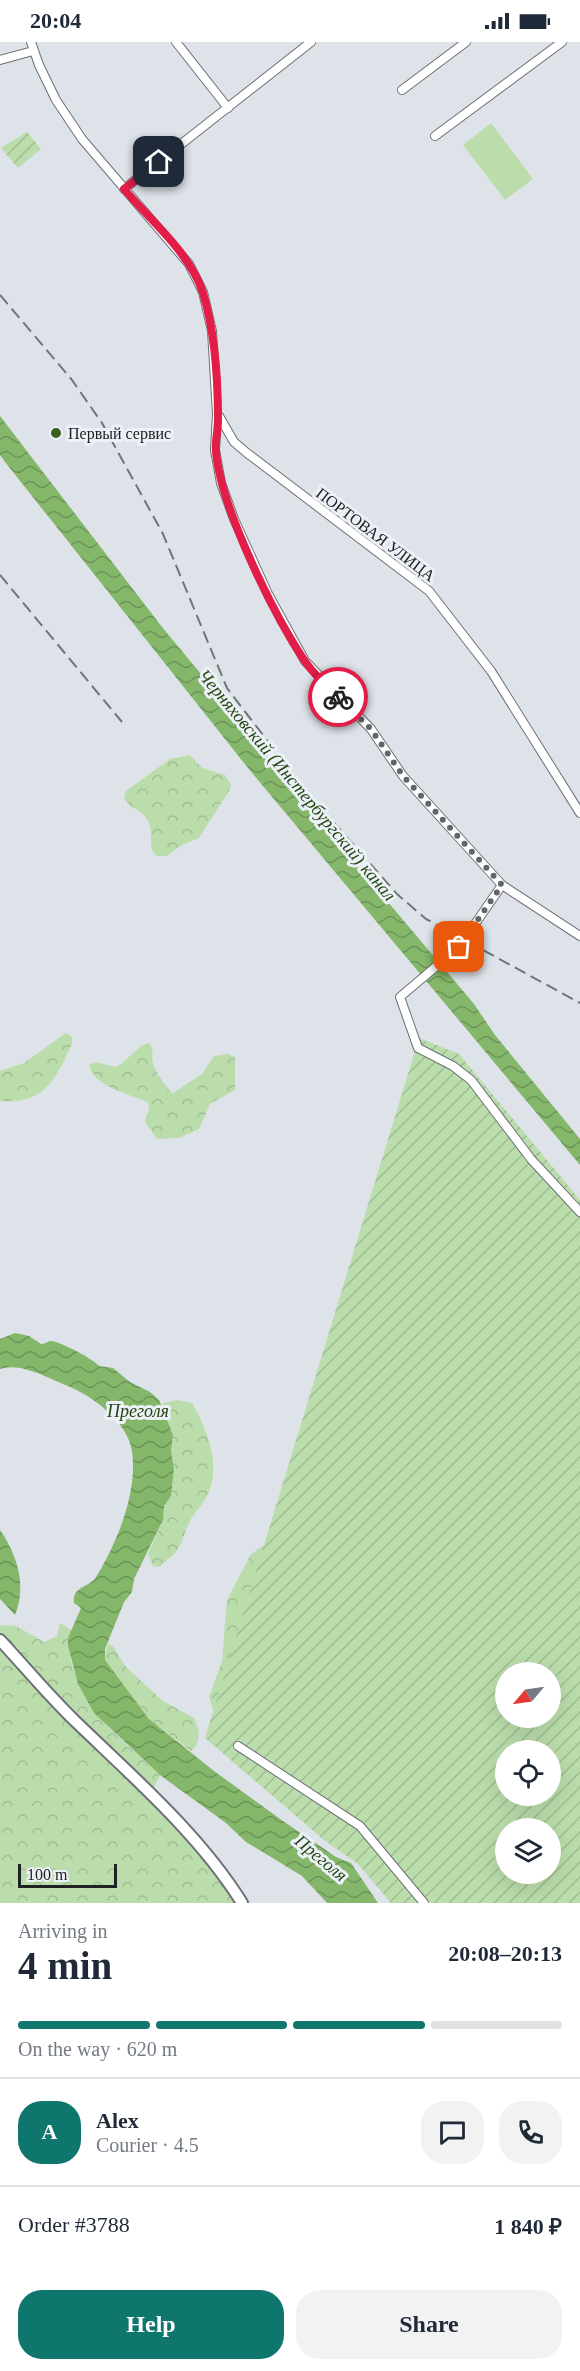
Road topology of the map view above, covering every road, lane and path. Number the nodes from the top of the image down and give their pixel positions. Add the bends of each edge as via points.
1 (31, 42) edge
2 (176, 42) edge
3 (311, 42) edge
4 (466, 42) edge
5 (562, 42) edge
6 (33, 51) junction
7 (0, 60) edge
8 (402, 90) dead end
9 (228, 108) junction
10 (435, 136) dead end
11 (124, 189) junction
12 (218, 414) junction
13 (580, 813) edge
14 (502, 885) junction
15 (580, 936) edge
16 (580, 1212) edge
17 (0, 1640) edge
18 (238, 1746) dead end
19 (242, 1903) edge
20 (424, 1903) edge

1 - 6 street
2 - 9 street
3 - 9 street
4 - 8 street
5 - 10 street
6 - 7 street
6 - 11 street via 56,100 82,139
9 - 11 street
11 - 12 street via 189,264 203,292 212,331
12 - 13 street, ПОРТОВАЯ УЛИЦА via 234,442 247,453 429,591 491,671
12 - 14 street via 216,450 221,483 268,594 305,661 371,729 403,776
14 - 15 street
14 - 16 street via 465,940 400,996 417,1048 471,1080 531,1159
17 - 19 street via 191,1838 224,1874
18 - 20 street via 360,1826

